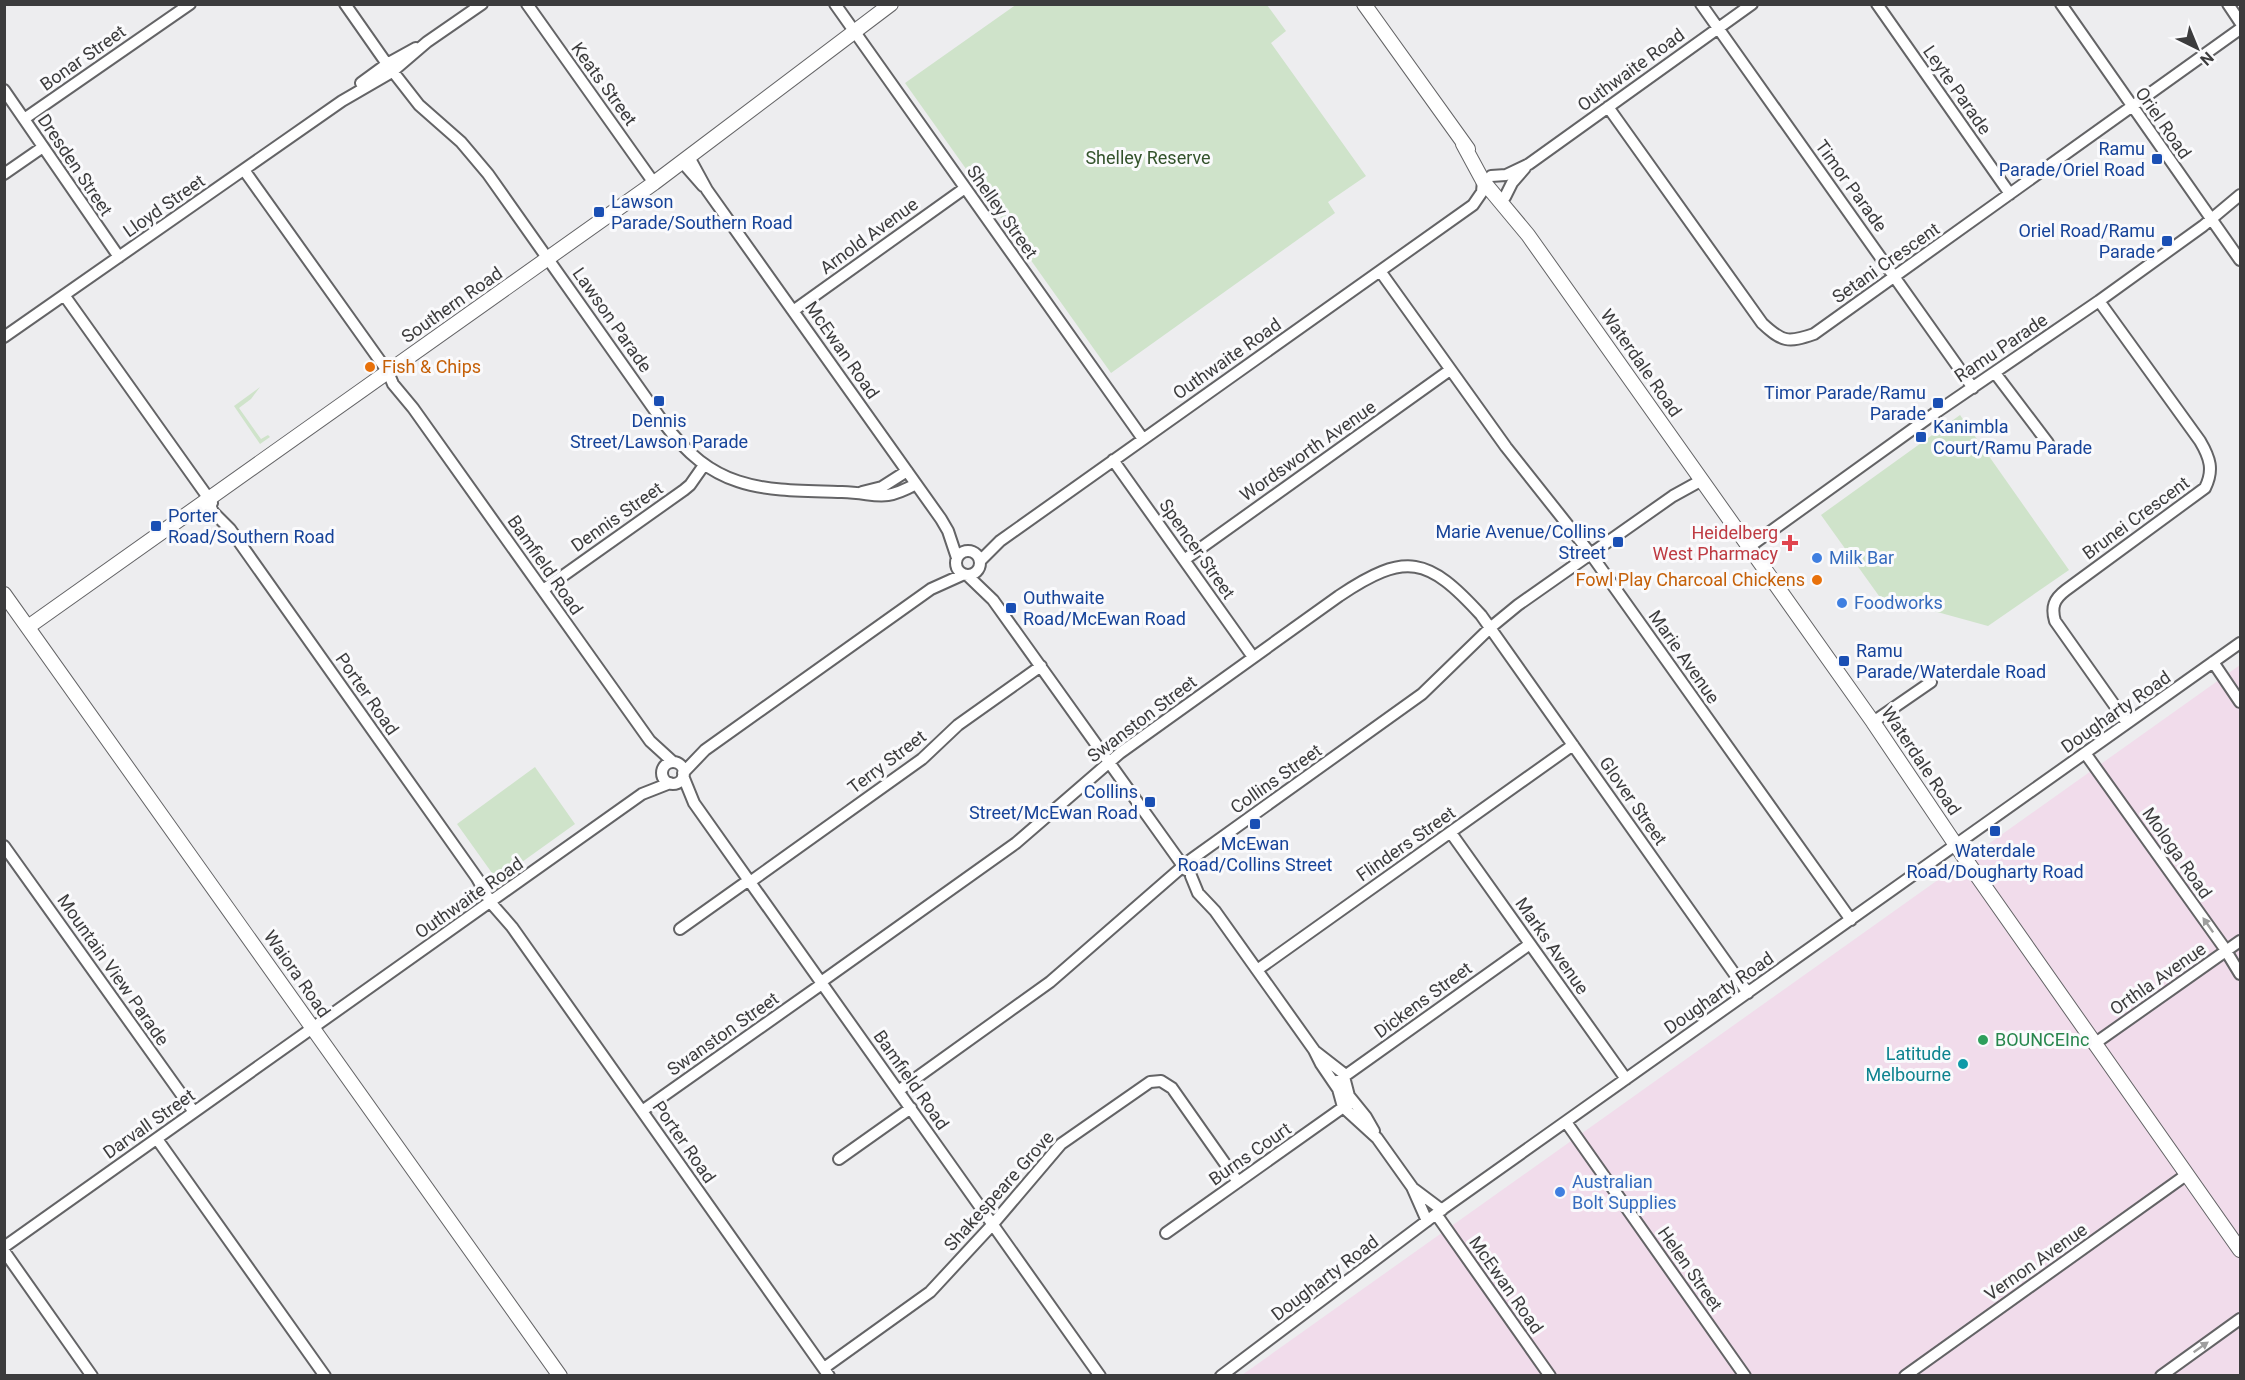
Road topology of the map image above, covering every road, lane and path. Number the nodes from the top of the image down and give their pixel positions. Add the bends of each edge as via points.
1 (190, 4) edge
2 (345, 4) edge
3 (482, 4) edge
4 (527, 4) edge
5 (835, 4) edge
6 (891, 4) edge
7 (1364, 4) edge
8 (1701, 4) edge
9 (1752, 4) edge
10 (1877, 4) edge
11 (2061, 4) edge
12 (2228, 4) edge
13 (2241, 22) edge
14 (1718, 28) junction
15 (2241, 29) edge
16 (855, 32) junction
17 (390, 68) junction
18 (4, 90) edge
19 (1608, 107) junction
20 (2132, 108) junction
21 (24, 119) junction
22 (43, 147) junction
23 (686, 159) junction
24 (1529, 164) junction
25 (244, 170) junction
26 (4, 174) edge
27 (1487, 178) junction
28 (654, 183) junction
29 (965, 188) junction
30 (2010, 194) junction
31 (2241, 195) edge
32 (1502, 199) junction
33 (1473, 205) junction
34 (2211, 219) junction
35 (119, 257) junction
36 (548, 259) junction
37 (2241, 260) edge
38 (1380, 271) junction
39 (1895, 277) junction
40 (64, 296) junction
41 (2099, 301) junction
42 (793, 311) junction
43 (4, 337) edge
44 (1450, 370) junction
45 (388, 372) junction
46 (1995, 373) junction
47 (1973, 388) junction
48 (1143, 439) junction
49 (2048, 443) dead end
50 (1113, 460) junction
51 (704, 465) junction
52 (907, 471) junction
53 (1700, 477) junction
54 (916, 484) junction
55 (858, 493) junction
56 (208, 500) junction
57 (948, 531) junction
58 (1000, 541) junction
59 (1749, 547) junction
60 (970, 551) junction
61 (1590, 553) junction
62 (1184, 560) junction
63 (980, 564) junction
64 (960, 568) junction
65 (543, 590) junction
66 (4, 594) edge
67 (993, 600) junction
68 (28, 627) junction
69 (1490, 628) junction
70 (2241, 643) edge
71 (1253, 657) junction
72 (2213, 663) junction
73 (1041, 666) junction
74 (1931, 682) dead end
75 (2241, 702) edge
76 (1873, 722) junction
77 (2127, 723) junction
78 (650, 741) junction
79 (1573, 746) junction
80 (705, 750) junction
81 (2085, 753) junction
82 (1109, 762) junction
83 (674, 763) junction
84 (662, 771) junction
85 (683, 774) junction
86 (671, 783) junction
87 (642, 794) junction
88 (694, 803) junction
89 (1451, 833) junction
90 (1957, 845) junction
91 (4, 846) edge
92 (1184, 866) junction
93 (749, 881) junction
94 (493, 901) junction
95 (1851, 920) junction
96 (680, 929) dead end
97 (2241, 941) edge
98 (1530, 944) junction
99 (2226, 951) junction
100 (1257, 970) junction
101 (2241, 974) edge
102 (822, 983) junction
103 (1748, 993) junction
104 (314, 1028) junction
105 (2094, 1044) junction
106 (1314, 1050) junction
107 (1345, 1076) junction
108 (1626, 1079) junction
109 (1335, 1083) junction
110 (898, 1091) junction
111 (1348, 1104) junction
112 (911, 1108) junction
113 (642, 1111) junction
114 (194, 1112) junction
115 (1566, 1122) junction
116 (157, 1139) junction
117 (839, 1160) dead end
118 (2186, 1175) junction
119 (1238, 1182) junction
120 (1412, 1187) junction
121 (1435, 1215) junction
122 (993, 1224) junction
123 (1166, 1233) dead end
124 (4, 1249) edge
125 (2241, 1250) edge
126 (2241, 1319) edge
127 (827, 1372) edge
128 (92, 1376) edge
129 (325, 1376) edge
130 (560, 1376) edge
131 (1100, 1376) edge
132 (1221, 1376) edge
133 (1550, 1376) edge
134 (1745, 1376) edge
135 (1905, 1376) edge
136 (2161, 1376) edge

1 - 21 street, Bonar Street
2 - 17 street, Lawson Parade
3 - 17 street, Lloyd Street
4 - 28 street, Keats Street
5 - 16 street, Shelley Street
6 - 16 main road, Southern Road
7 - 27 main road, Waterdale Road
8 - 14 street, Timor Parade
9 - 14 street, Outhwaite Road
10 - 30 street, Leyte Parade
11 - 20 street, Oriel Road
12 - 13 street
14 - 19 street, Outhwaite Road
14 - 39 street, Timor Parade
15 - 20 street, Setani Crescent
16 - 23 main road, Southern Road
16 - 29 street, Shelley Street
17 - 25 street, Lloyd Street via 367,78 342,101
17 - 36 street, Lawson Parade via 419,105 461,142 488,174
18 - 21 street, Dresden Street
19 - 24 street, Outhwaite Road
19 - 39 street, Setani Crescent via 1762,322 1776,335 1794,341 1814,334
20 - 30 street, Setani Crescent
20 - 34 street, Oriel Road
21 - 22 street, Dresden Street
22 - 26 street
22 - 35 street, Dresden Street
23 - 28 main road, Southern Road
23 - 42 street, McEwan Road
24 - 27 street, Outhwaite Road via 1506,175
24 - 32 street, Outhwaite Road
25 - 35 street, Lloyd Street
25 - 45 street, Bamfield Road
27 - 32 main road, Waterdale Road
27 - 33 street
28 - 36 main road, Southern Road
29 - 42 street, Arnold Avenue
29 - 48 street, Shelley Street
30 - 39 street, Setani Crescent
31 - 34 street, Ramu Parade
32 - 33 street, Outhwaite Road
32 - 53 main road, Waterdale Road
33 - 38 street, Outhwaite Road
34 - 37 street, Oriel Road
34 - 41 street, Ramu Parade
35 - 40 street, Lloyd Street
36 - 45 main road, Southern Road
36 - 51 street, Lawson Parade via 671,433
38 - 44 street, Marie Avenue
38 - 48 street, Outhwaite Road
39 - 47 street, Timor Parade
40 - 43 street, Lloyd Street
40 - 56 street, Porter Road
41 - 46 street, Ramu Parade
41 - 77 street, Brunei Crescent via 2200,441 2211,467 2205,488 2066,590 2054,603 2055,621
42 - 52 street, McEwan Road
44 - 61 street, Marie Avenue
44 - 62 street, Wordsworth Avenue
45 - 56 main road, Southern Road
45 - 65 street, Bamfield Road
46 - 47 street, Ramu Parade
46 - 49 street
47 - 59 street, Ramu Parade
48 - 50 street, Outhwaite Road
50 - 58 street, Outhwaite Road
50 - 62 street, Spencer Street
51 - 55 street, Lawson Parade via 732,479 777,490
51 - 65 street, Dennis Street via 684,490
52 - 54 street, McEwan Road
52 - 55 street, Lawson Parade via 882,487
53 - 59 main road, Waterdale Road
53 - 61 street, Collins Street
54 - 55 street, Lawson Parade via 888,497
54 - 57 street, McEwan Road
56 - 68 main road, Southern Road
56 - 94 street, Porter Road
57 - 60 street, McEwan Road
57 - 64 street, McEwan Road
58 - 60 street, Outhwaite Road
58 - 63 street, Outhwaite Road
59 - 76 main road, Waterdale Road
60 - 63 street via 977,555
60 - 64 street via 961,553
61 - 69 street, Collins Street
61 - 95 street, Marie Avenue
62 - 71 street, Spencer Street
63 - 64 street via 975,573
63 - 67 street, McEwan Road
64 - 67 street, McEwan Road
64 - 80 street
65 - 78 street, Bamfield Road
66 - 68 main road, Waiora Road
67 - 73 street, McEwan Road
68 - 104 main road, Waiora Road
69 - 71 street, Swanston Street via 1450,583 1423,567 1411,565 1357,584
69 - 79 street, Glover Street
69 - 92 street, Collins Street via 1422,694
70 - 72 street, Dougharty Road
71 - 82 street, Swanston Street
72 - 75 street
72 - 77 street, Dougharty Road
73 - 82 street, McEwan Road
73 - 93 street, Terry Street via 958,725 922,759
74 - 76 street
76 - 90 main road, Waterdale Road
77 - 81 street, Dougharty Road
78 - 83 street, Bamfield Road
78 - 84 street, Bamfield Road
79 - 89 street, Flinders Street
79 - 103 street, Glover Street
80 - 83 street
80 - 85 street
81 - 90 street, Dougharty Road
99 -> 81 street, Mologa Road
82 - 92 street, McEwan Road
82 - 102 street, Swanston Street via 1016,843
83 - 84 street via 666,764
83 - 85 street via 681,766
84 - 86 street via 664,779
84 - 87 street, Outhwaite Road
85 - 86 street via 679,781
85 - 88 street, Bamfield Road
86 - 87 street, Outhwaite Road
86 - 88 street, Bamfield Road
87 - 94 street, Outhwaite Road
88 - 93 street, Bamfield Road
89 - 98 street, Marks Avenue
89 - 100 street, Flinders Street
90 - 95 street, Dougharty Road
90 - 105 main road, Waterdale Road
91 - 114 street, Mountain View Parade
92 - 100 street, McEwan Road via 1198,893
92 - 110 street, Collins Street via 1050,982
93 - 96 street, Terry Street
93 - 102 street, Bamfield Road
94 - 104 street, Outhwaite Road
94 - 113 street, Porter Road
95 - 103 street, Dougharty Road
97 - 99 street, Orthla Avenue
98 - 107 street, Dickens Street
98 - 108 street, Marks Avenue
99 - 101 street, Mologa Road
99 - 105 street, Orthla Avenue
100 - 106 street, McEwan Road
102 - 110 street, Bamfield Road
102 - 113 street, Swanston Street
103 - 108 street, Dougharty Road
104 - 114 street, Darvall Street
104 - 130 main road, Waiora Road
105 - 118 main road, Waterdale Road
106 - 107 street, McEwan Road
106 - 109 street, McEwan Road
107 - 109 street, Dickens Street
107 - 111 street, McEwan Road
108 - 115 street, Dougharty Road
109 - 111 street, McEwan Road
110 - 112 street, Bamfield Road
111 - 119 street, Burns Court
111 - 120 street, McEwan Road via 1366,1117
112 - 117 street
112 - 122 street, Bamfield Road
113 - 127 street, Porter Road
114 - 116 street, Darvall Street
115 - 121 street, Dougharty Road
115 - 134 street, Helen Street
116 - 124 street, Darvall Street
116 - 129 street
118 - 125 main road, Waterdale Road
118 - 135 street, Vernon Avenue
119 - 122 street, Shakespeare Grove via 1172,1088 1156,1081 1138,1089 1061,1144
119 - 123 street, Burns Court
120 - 121 street, McEwan Road
120 - 121 street, McEwan Road
121 - 132 street, Dougharty Road
121 - 133 street, McEwan Road
122 - 127 street, Shakespeare Grove via 924,1298
122 - 131 street, Bamfield Road
124 - 128 street
136 -> 126 street

